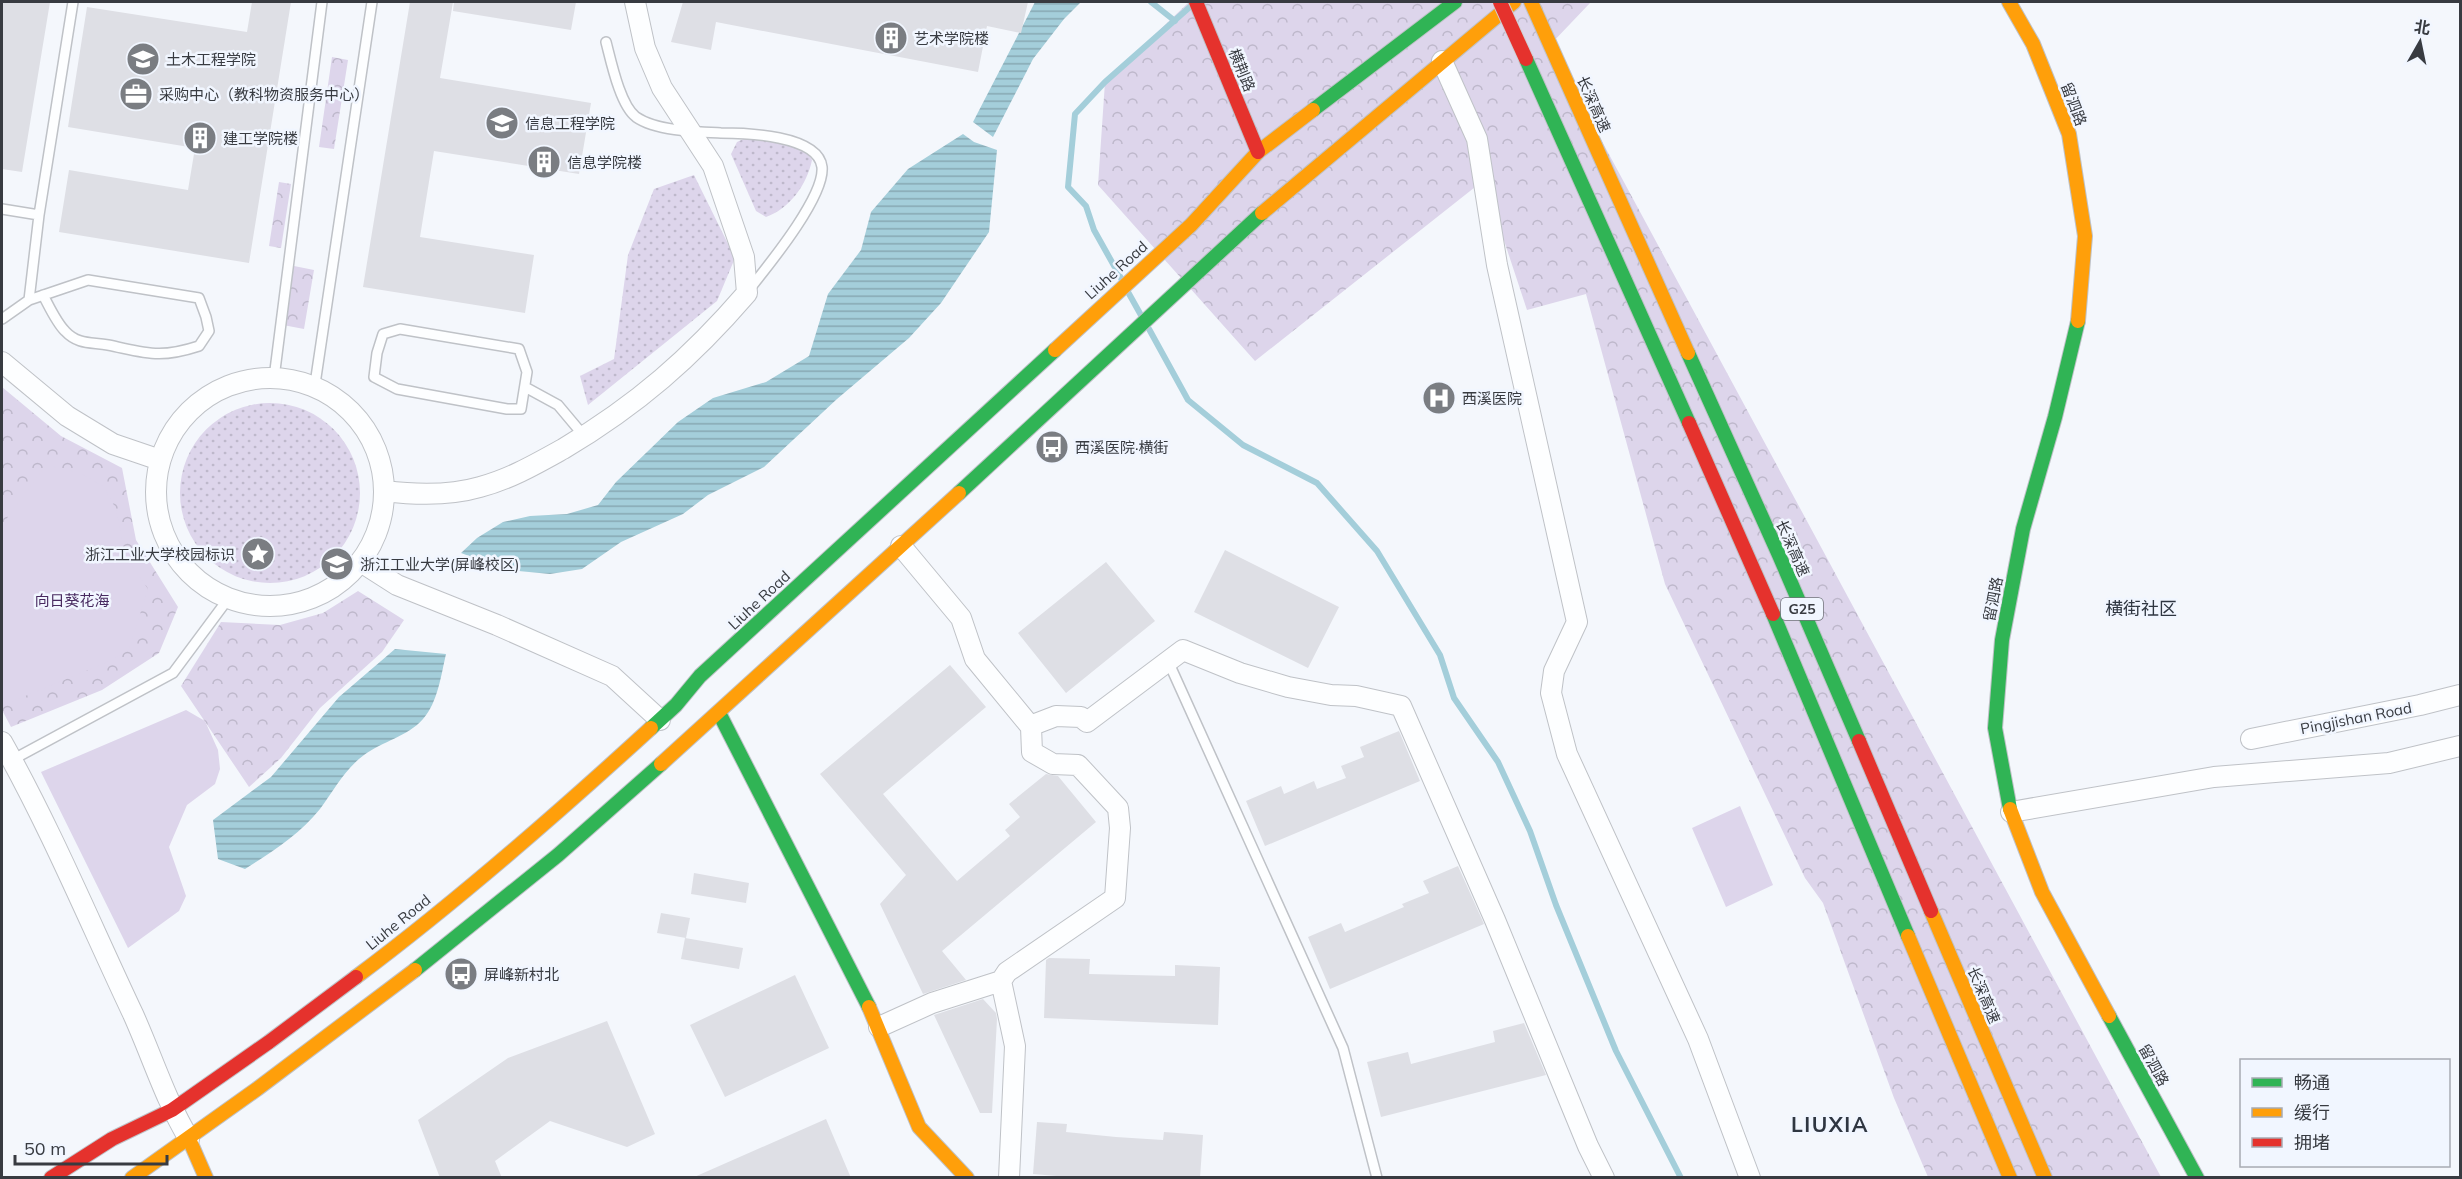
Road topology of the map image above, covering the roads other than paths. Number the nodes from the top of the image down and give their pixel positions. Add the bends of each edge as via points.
1 (73, 2) edge
2 (322, 2) edge
3 (372, 2) edge
4 (635, 2) edge
5 (1196, 2) edge
6 (1455, 2) edge
7 (1500, 2) edge
8 (1514, 2) edge
9 (1531, 2) edge
10 (2009, 2) edge
11 (606, 42) dead end
12 (1442, 61) junction
13 (692, 132) junction
14 (1258, 152) junction
15 (2, 209) edge
16 (39, 215) junction
17 (747, 293) junction
18 (43, 295) junction
19 (29, 300) junction
20 (2, 319) edge
21 (2, 362) edge
22 (274, 378) junction
23 (315, 384) junction
24 (525, 387) junction
25 (584, 436) junction
26 (160, 460) junction
27 (385, 491) junction
28 (901, 546) junction
29 (361, 562) junction
30 (228, 599) junction
31 (1168, 661) junction
32 (2460, 695) edge
33 (719, 713) junction
34 (660, 720) junction
35 (1030, 726) junction
36 (2251, 739) dead end
37 (2, 742) edge
38 (2460, 746) edge
39 (12, 760) junction
40 (2011, 812) junction
41 (1001, 981) junction
42 (879, 1027) junction
43 (172, 1110) junction
44 (189, 1139) junction
45 (51, 1178) edge
46 (132, 1178) edge
47 (206, 1178) edge
48 (967, 1178) edge
49 (1009, 1178) edge
50 (1377, 1178) edge
51 (1604, 1178) edge
52 (1749, 1178) edge
53 (2010, 1178) edge
54 (2045, 1178) edge
55 (2197, 1178) edge

1 - 16 lane
2 - 22 lane
3 - 23 lane
4 - 13 street via 645,48 662,88
5 - 14 main road, 横荆路
6 - 14 main road, Liuhe Road
7 - 53 main road, G25, bridge via 1754,568
8 - 12 main road
9 - 54 main road, 长深高速 / G25 via 1779,555
10 - 40 main road, 留泗路 via 2033,44 2069,135 2085,236 2080,312 2023,529 2002,640 1995,728
11 - 13 lane via 627,107 636,117
12 - 28 main road via 1280,196
12 - 52 street via 1477,139 1497,265 1577,622 1554,672 1551,693 1567,754 1698,1039
13 - 17 street via 713,166 739,240
13 - 17 lane via 744,133 795,141 815,153 822,167 818,192
14 - 34 main road, Liuhe Road via 1191,225 700,676
15 - 16 lane
16 - 19 lane
17 - 25 street via 709,337 662,380
18 - 18 lane via 88,280 199,298 209,331 199,346 177,354 145,354 80,343 64,331
18 - 19 lane
19 - 20 lane
21 - 26 street via 67,416 113,444
22 - 23 street
22 - 26 street via 232,385 203,400 184,417
23 - 27 street via 360,422 382,466
24 - 24 lane via 527,372 519,349 400,329 383,334 377,353 374,377 397,389 521,409
24 - 25 lane via 558,405
25 - 27 street via 523,472 479,488 422,495
26 - 30 street via 158,516 167,542 189,572
27 - 29 street via 377,533
28 - 33 main road
28 - 35 street via 960,618 975,659
29 - 30 street via 340,583 315,598 286,606 257,606
29 - 34 street via 397,585 612,676
30 - 39 lane via 173,673
31 - 35 street via 1087,722 1081,717 1056,716
31 - 50 lane via 1343,1048
31 - 51 street via 1184,650 1288,687 1401,706
32 - 36 street, Pingjishan Road
33 - 42 main road
33 - 44 main road via 558,855 444,948
34 - 43 main road, Liuhe Road via 547,823 396,946
35 - 41 street via 1032,752 1053,764 1078,765 1118,808 1115,898 1007,972
37 - 39 street
38 - 40 street via 2388,763 2214,777
39 - 43 street via 92,925
40 - 55 main road, 留泗路 via 2042,892
41 - 42 street via 932,1003
41 - 49 street via 1015,1046
42 - 48 main road via 919,1126
43 - 44 street
43 - 45 main road, Liuhe Road via 112,1139
44 - 46 main road
44 - 47 main road

